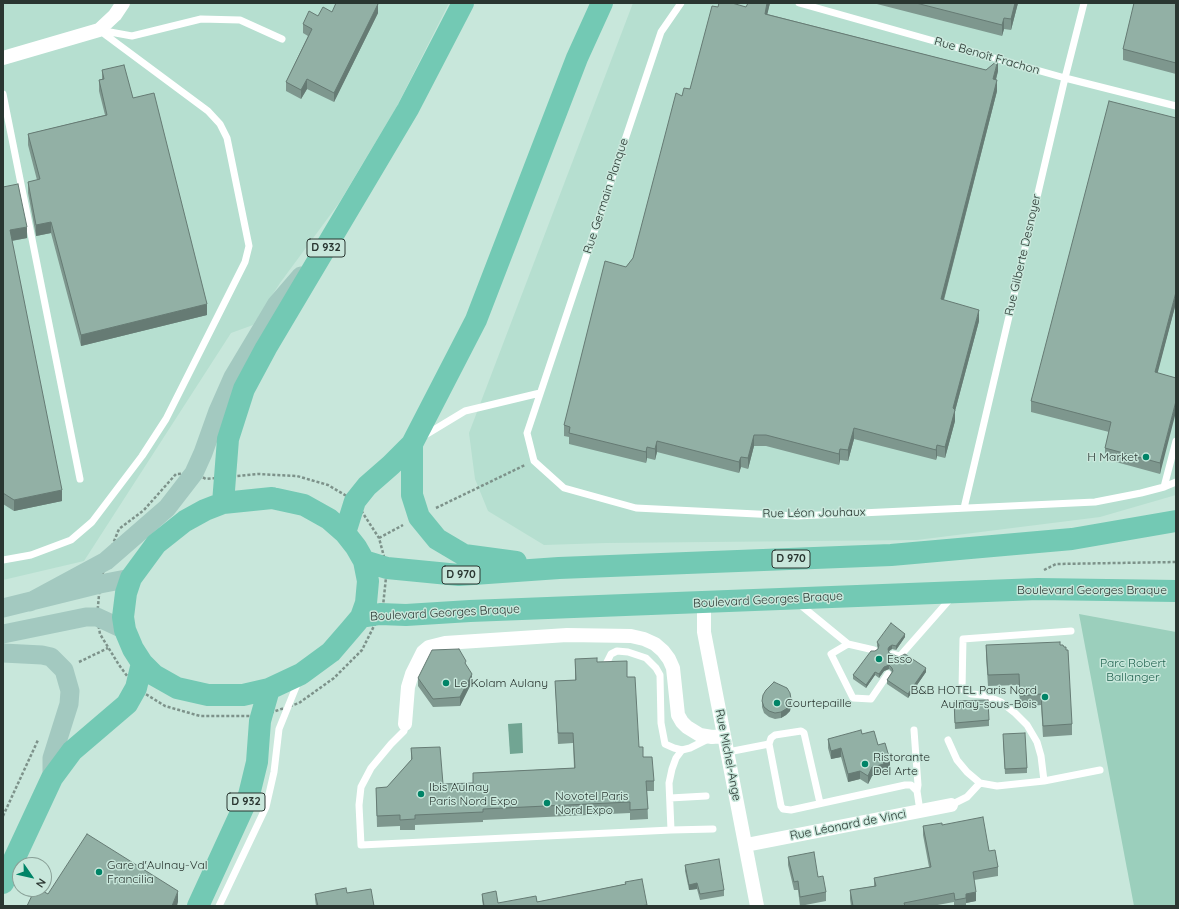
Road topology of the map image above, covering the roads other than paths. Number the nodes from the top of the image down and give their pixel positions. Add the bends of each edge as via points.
1 (123, 3) edge
2 (463, 3) edge
3 (602, 3) edge
4 (682, 3) edge
5 (799, 3) edge
6 (1084, 3) edge
7 (99, 30) junction
8 (282, 39) dead end
9 (3, 58) edge
10 (1065, 78) junction
11 (3, 94) edge
12 (1176, 106) edge
13 (328, 244) junction
14 (540, 393) junction
15 (1176, 442) edge
16 (412, 444) junction
17 (80, 479) dead end
18 (1176, 482) edge
19 (1164, 487) junction
20 (223, 503) junction
21 (1176, 507) edge
22 (964, 508) junction
23 (1176, 521) edge
24 (345, 533) junction
25 (1023, 544) junction
26 (3, 560) edge
27 (364, 561) junction
28 (559, 568) junction
29 (131, 578) junction
30 (1176, 591) edge
31 (956, 592) junction
32 (791, 598) junction
33 (30, 602) junction
34 (704, 603) junction
35 (3, 608) edge
36 (371, 616) junction
37 (125, 630) junction
38 (1071, 631) dead end
39 (3, 634) edge
40 (848, 644) junction
41 (874, 650) edge
42 (3, 653) edge
43 (895, 662) edge
44 (142, 663) junction
45 (606, 664) edge
46 (301, 674) junction
47 (888, 674) dead end
48 (269, 690) junction
49 (405, 724) joint
50 (914, 730) dead end
51 (718, 737) junction
52 (948, 740) dead end
53 (769, 744) junction
54 (682, 750) junction
55 (728, 752) junction
56 (1100, 770) dead end
57 (52, 778) junction
58 (1044, 781) junction
59 (980, 783) junction
60 (917, 791) junction
61 (706, 796) dead end
62 (670, 798) junction
63 (820, 803) junction
64 (951, 806) joint
65 (920, 811) junction
66 (713, 829) dead end
67 (671, 830) junction
68 (746, 845) junction
69 (3, 883) edge
70 (198, 906) edge
71 (219, 906) edge
72 (757, 906) edge

1 - 7 street
2 - 13 main road, D 932 via 408,109
3 - 16 main road via 577,58 476,320
4 - 14 lane, Rue Germain Planque via 661,32
5 - 10 lane, Rue Benoît Frachon
6 - 10 lane, Rue Gilberte Desnoyer
7 - 8 lane via 132,36 201,19 240,20
7 - 9 street
7 - 26 lane via 208,111 220,124 227,138 249,246 245,262 166,419 142,456 92,522 71,540 31,555
10 - 12 lane, Rue Benoît Frachon
10 - 22 lane, Rue Gilberte Desnoyer
11 - 17 lane
13 - 20 main road, D 932 via 244,389 228,439
13 - 33 main road via 276,305 233,377 194,474 168,508 106,561
14 - 16 lane via 465,411
14 - 22 lane, Rue Léon Jouhaux via 527,433 534,461 564,488 636,508 798,516
15 - 19 lane
16 - 24 main road via 355,500
16 - 28 main road via 412,495 419,517 437,539 464,555
18 - 19 lane, Rue Léon Jouhaux
19 - 22 lane, Rue Léon Jouhaux via 1094,502
20 - 24 main road via 272,498 304,505 329,519
20 - 29 main road via 205,510 173,530 156,544
21 - 25 main road via 1126,518 1052,529
23 - 25 main road, D 970 via 1072,539
24 - 27 main road
25 - 28 main road, D 970 via 891,555
27 - 28 main road, D 970 via 387,568 459,575
27 - 36 main road via 368,581 366,603
29 - 33 main road
29 - 37 main road via 123,617
30 - 31 main road, Boulevard Georges Braque via 1038,589
31 - 32 main road, Boulevard Georges Braque
31 - 43 lane via 896,655
32 - 34 main road, Boulevard Georges Braque
32 - 40 lane
33 - 35 main road
34 - 36 main road, Boulevard Georges Braque
34 - 51 street, Rue Michel-Ange via 704,632
36 - 46 main road via 350,630 331,652
37 - 39 main road via 97,617 86,617
37 - 44 main road
38 - 58 lane via 963,639 962,689 1001,702 1027,725 1037,742
40 - 41 lane
40 - 47 lane via 831,654 852,698 871,699
42 - 57 main road via 52,657 64,670 70,691 69,704 52,758
44 - 48 main road via 154,675 176,688 208,695 243,695
44 - 57 main road via 136,688 127,704 72,751
45 - 54 lane via 611,654 617,651 646,658 656,668 660,675 661,723 665,744
46 - 48 main road
46 - 71 lane via 279,730 266,808
48 - 70 main road, D 932 via 261,716 257,762 249,795
49 - 51 street via 408,687 412,674 423,652 429,647 445,643 567,635 631,636 655,644 663,651 673,668 678,715 682,722 700,734
49 - 67 lane via 404,731 371,768 361,787 360,844
50 - 60 lane
51 - 54 lane
51 - 55 street, Rue Michel-Ange
52 - 59 lane via 957,760
53 - 55 lane
53 - 63 lane via 783,809 791,810
53 - 63 lane via 775,735 801,731 804,733
54 - 62 lane via 672,769 669,783
55 - 68 street, Rue Michel-Ange
56 - 58 lane
57 - 69 main road
58 - 59 lane via 997,786
59 - 64 lane via 967,797
60 - 63 lane via 911,785 905,785
60 - 65 lane
61 - 62 lane
62 - 67 lane
64 - 65 street, Rue Léonard de Vinci
65 - 68 street, Rue Léonard de Vinci
66 - 67 lane
68 - 72 street, Rue Michel-Ange

